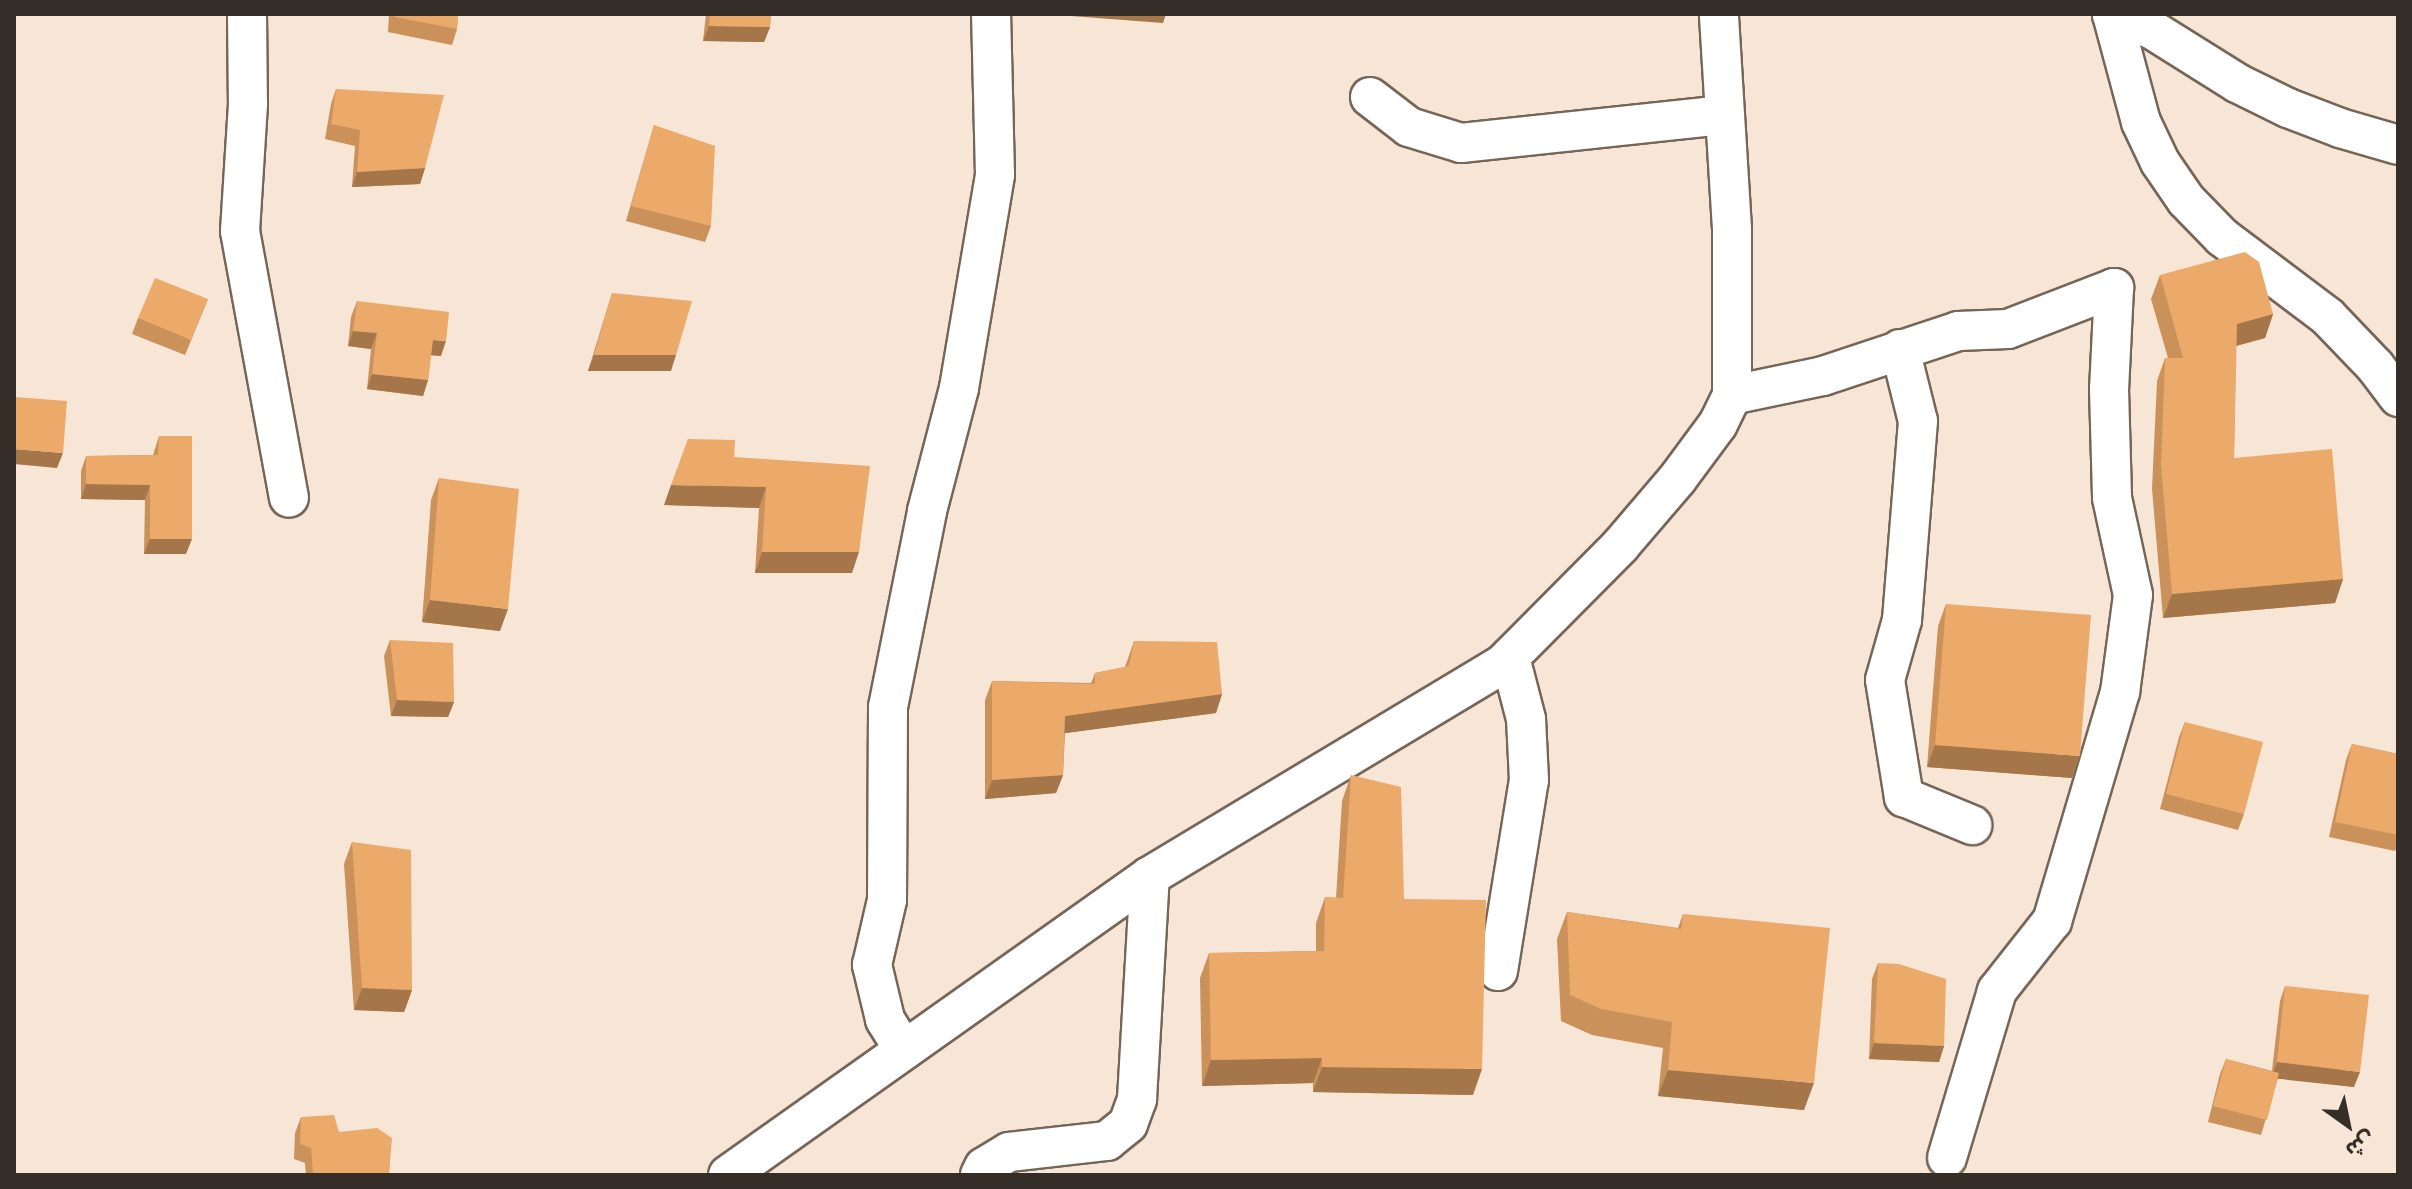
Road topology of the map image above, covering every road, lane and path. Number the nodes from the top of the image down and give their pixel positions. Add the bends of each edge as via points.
1 (247, 14) edge
2 (991, 14) edge
3 (1719, 14) edge
4 (2112, 15) edge
5 (1370, 97) dead end
6 (1725, 115) junction
7 (2398, 145) edge
8 (1900, 349) junction
9 (1732, 395) junction
10 (2398, 397) edge
11 (289, 498) dead end
12 (1510, 657) junction
13 (1972, 825) dead end
14 (1150, 876) junction
15 (1498, 971) dead end
16 (904, 1050) junction
17 (1947, 1158) dead end
18 (728, 1175) edge
19 (980, 1175) edge

1 - 11 street via 240,231
2 - 16 street via 995,175 959,388 927,511 888,707 887,900 872,965 885,1019
3 - 6 street
4 - 7 street via 2151,29 2288,108
4 - 10 street via 2141,122 2186,200 2222,237 2328,317
5 - 6 street via 1409,127 1461,143
6 - 9 street via 1732,229
8 - 9 street via 1823,376
8 - 13 street via 1918,421 1902,620 1885,680 1904,797
8 - 17 street via 1958,331 2008,329 2114,288 2109,389 2112,498 2133,595 2120,692 2052,921 1997,991
9 - 12 street via 1718,424 1678,478 1620,546
12 - 14 street
12 - 15 street via 1526,719 1529,780
14 - 16 street
14 - 19 street via 1137,1099 1128,1124 1107,1141 1009,1152
16 - 18 street

